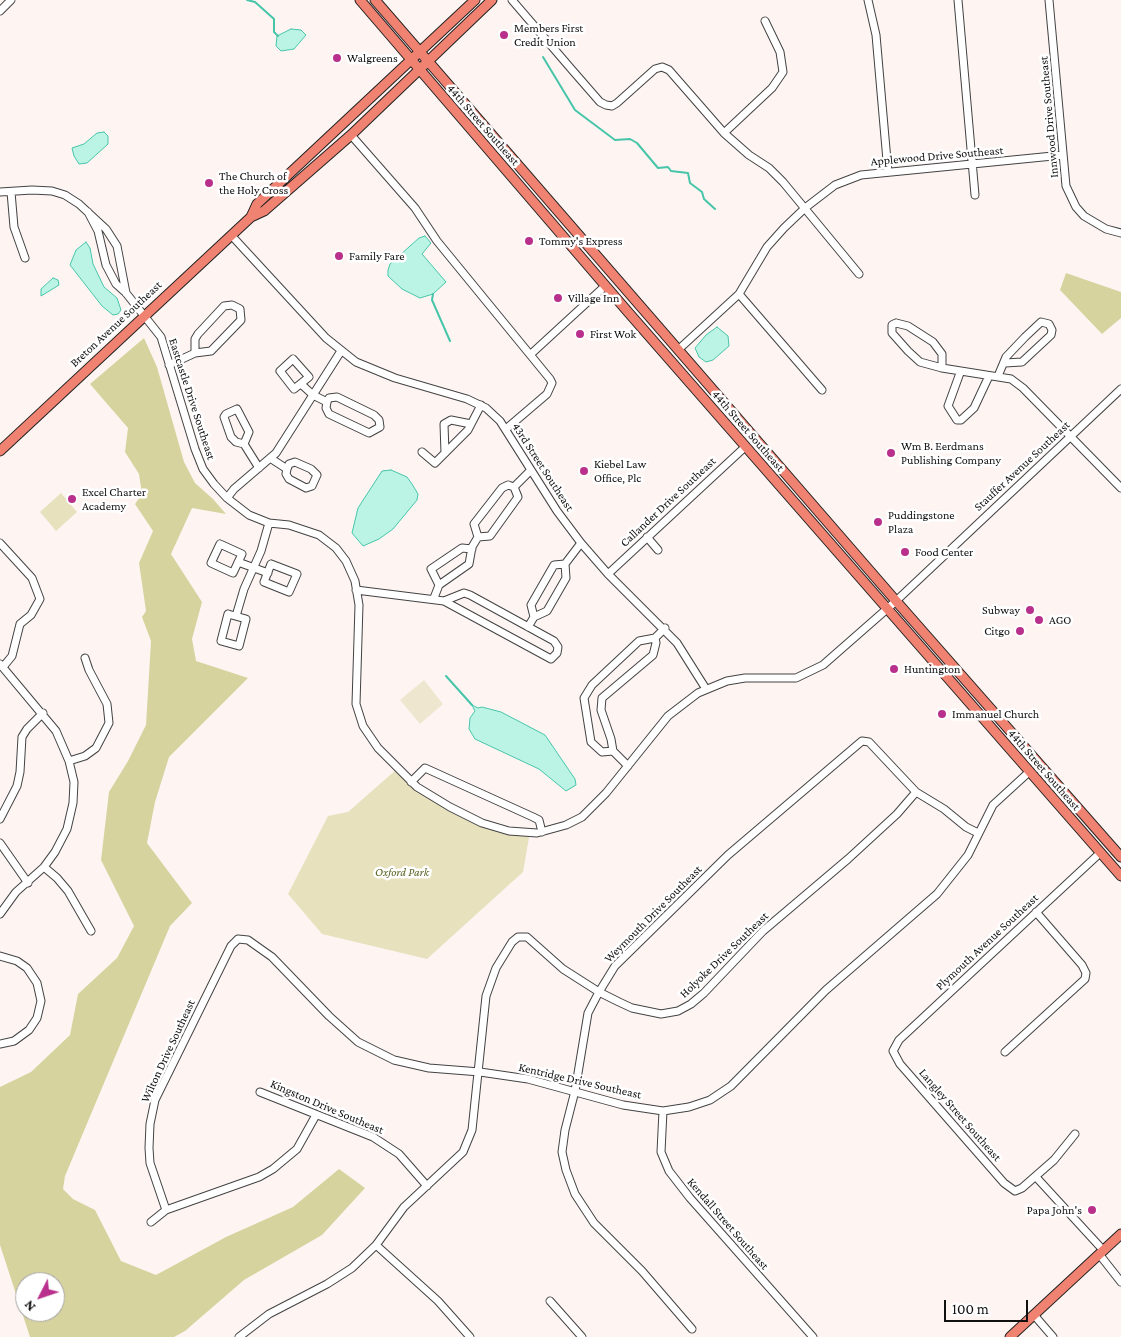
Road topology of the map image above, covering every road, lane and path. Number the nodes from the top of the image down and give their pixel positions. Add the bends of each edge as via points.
1 (11, 0) edge
2 (360, 0) edge
3 (375, 0) edge
4 (475, 0) edge
5 (480, 0) edge
6 (492, 0) edge
7 (512, 0) edge
8 (868, 0) edge
9 (958, 0) edge
10 (1050, 0) edge
11 (0, 11) edge
12 (472, 20) junction
13 (766, 21) dead end
14 (419, 53) junction
15 (411, 60) junction
16 (427, 62) junction
17 (419, 70) junction
18 (346, 120) junction
19 (724, 133) junction
20 (351, 135) junction
21 (317, 147) junction
22 (336, 148) junction
23 (1062, 155) junction
24 (494, 156) junction
25 (514, 160) junction
26 (972, 165) junction
27 (506, 171) junction
28 (888, 172) junction
29 (526, 174) junction
30 (293, 185) junction
31 (0, 192) edge
32 (11, 192) junction
33 (976, 195) dead end
34 (804, 208) junction
35 (88, 212) junction
36 (250, 217) junction
37 (1121, 233) edge
38 (231, 235) junction
39 (25, 258) dead end
40 (858, 274) dead end
41 (605, 286) junction
42 (629, 292) junction
43 (126, 293) junction
44 (739, 294) junction
45 (144, 315) junction
46 (656, 344) junction
47 (678, 350) junction
48 (341, 351) junction
49 (195, 353) junction
50 (531, 354) junction
51 (1005, 363) junction
52 (169, 365) junction
53 (942, 368) junction
54 (960, 373) junction
55 (988, 376) junction
56 (998, 376) junction
57 (301, 384) dead end
58 (1121, 389) edge
59 (822, 390) dead end
60 (313, 395) junction
61 (327, 402) junction
62 (481, 406) junction
63 (471, 424) junction
64 (506, 429) junction
65 (1071, 436) junction
66 (244, 444) junction
67 (745, 447) junction
68 (0, 451) edge
69 (422, 452) dead end
70 (444, 453) junction
71 (270, 458) junction
72 (259, 468) junction
73 (287, 469) dead end
74 (530, 471) junction
75 (786, 474) junction
76 (514, 487) junction
77 (1121, 488) edge
78 (784, 492) junction
79 (802, 493) junction
80 (227, 498) junction
81 (819, 513) junction
82 (804, 515) junction
83 (269, 523) junction
84 (478, 536) junction
85 (647, 536) junction
86 (0, 543) edge
87 (581, 543) junction
88 (472, 549) junction
89 (658, 550) dead end
90 (238, 562) junction
91 (566, 564) junction
92 (253, 568) junction
93 (268, 573) junction
94 (608, 574) junction
95 (439, 584) junction
96 (356, 590) junction
97 (434, 598) junction
98 (444, 601) junction
99 (896, 602) junction
100 (886, 610) junction
101 (236, 616) junction
102 (534, 618) junction
103 (528, 627) junction
104 (665, 628) junction
105 (656, 638) junction
106 (85, 658) dead end
107 (1, 665) edge
108 (954, 687) junction
109 (706, 689) junction
110 (992, 711) junction
111 (43, 713) junction
112 (613, 751) junction
113 (70, 761) junction
114 (628, 766) junction
115 (1029, 772) junction
116 (1050, 776) junction
117 (411, 782) junction
118 (916, 792) junction
119 (0, 819) edge
120 (542, 832) junction
121 (978, 834) junction
122 (0, 843) edge
123 (1100, 853) junction
124 (1121, 857) edge
125 (44, 868) junction
126 (1121, 876) edge
127 (28, 882) junction
128 (1036, 912) junction
129 (0, 914) edge
130 (91, 931) dead end
131 (238, 939) joint
132 (0, 956) edge
133 (599, 992) junction
134 (0, 1044) edge
135 (893, 1051) joint
136 (1005, 1052) dead end
137 (480, 1072) junction
138 (575, 1091) junction
139 (260, 1092) dead end
140 (663, 1111) junction
141 (316, 1115) junction
142 (1075, 1134) dead end
143 (1036, 1177) junction
144 (427, 1186) junction
145 (166, 1210) junction
146 (151, 1222) dead end
147 (1121, 1234) edge
148 (376, 1245) junction
149 (1101, 1252) junction
150 (1121, 1282) edge
151 (550, 1301) dead end
152 (1034, 1315) junction
153 (692, 1329) dead end
154 (239, 1337) edge
155 (470, 1337) edge
156 (582, 1337) edge
157 (813, 1337) edge
158 (1010, 1337) edge
159 (1053, 1337) edge

1 - 11 street
2 - 15 main road, 44th Street Southeast
3 - 14 main road, 44th Street Southeast
4 - 14 main road, Breton Avenue Southeast
5 - 12 main road
6 - 12 main road, Breton Avenue Southeast
7 - 19 street via 600,102 612,106 650,72 662,67 669,70
8 - 28 street via 876,35
9 - 26 street
10 - 23 street, Innwood Drive Southeast
12 - 16 main road, Breton Avenue Southeast
13 - 19 street via 780,52 782,72 775,84
14 - 15 main road, Breton Avenue Southeast
14 - 16 main road, 44th Street Southeast
15 - 17 main road, 44th Street Southeast
15 - 18 main road, Breton Avenue Southeast
16 - 17 main road, Breton Avenue Southeast
16 - 25 main road, 44th Street Southeast
17 - 20 main road, Breton Avenue Southeast
17 - 24 main road, 44th Street Southeast
18 - 21 main road, Breton Avenue Southeast
18 - 22 main road via 333,138
19 - 34 street via 769,168
20 - 22 main road, Breton Avenue Southeast
20 - 50 street via 415,208 437,241
21 - 30 main road via 317,158 300,173
21 - 36 main road, Breton Avenue Southeast via 257,204
22 - 30 main road, Breton Avenue Southeast
23 - 26 street, Applewood Drive Southeast
23 - 37 street, Innwood Drive Southeast via 1066,186 1076,206 1094,224
24 - 25 main road via 506,162
24 - 27 main road, 44th Street Southeast
25 - 29 main road, 44th Street Southeast
26 - 28 street, Applewood Drive Southeast
26 - 33 street
27 - 29 main road via 510,169
27 - 41 main road, 44th Street Southeast
28 - 34 street, Applewood Drive Southeast via 849,179
29 - 42 main road, 44th Street Southeast
30 - 36 main road, Breton Avenue Southeast via 264,211
31 - 32 street
32 - 35 street via 52,191 71,198
32 - 39 street via 14,227
34 - 40 street
34 - 44 street, Applewood Drive Southeast via 767,247
35 - 43 street, Eastcastle Drive Southeast via 98,231 106,265 116,284
35 - 43 street via 106,229 117,246
36 - 38 main road, Breton Avenue Southeast
38 - 45 main road, Breton Avenue Southeast
38 - 48 street, 43rd Street Southeast
41 - 42 main road via 620,296
41 - 46 main road, 44th Street Southeast
41 - 50 street
42 - 47 main road, 44th Street Southeast
43 - 45 street, Eastcastle Drive Southeast
44 - 47 street, Applewood Drive Southeast
44 - 59 street
45 - 52 street, Eastcastle Drive Southeast via 161,337
45 - 68 main road, Breton Avenue Southeast
46 - 47 main road via 669,352
46 - 67 main road, 44th Street Southeast
47 - 75 main road, 44th Street Southeast
48 - 60 street
48 - 62 street, 43rd Street Southeast via 372,370 468,399
49 - 49 street via 206,353 217,345 241,320 240,309 224,306 198,334
49 - 52 street
50 - 64 street via 550,379 550,389
51 - 51 street via 1006,357 1034,328 1041,322 1049,324 1051,335 1022,362
51 - 56 street
52 - 80 street, Eastcastle Drive Southeast via 203,469
53 - 53 street via 920,362 908,352 892,332 892,325 908,326 933,342 942,354
53 - 54 street
54 - 55 street
54 - 55 street via 948,406 957,420 962,420 974,408
55 - 56 street
56 - 65 street via 1011,379 1023,388
57 - 60 street
58 - 65 street, Stauffer Avenue Southeast
60 - 61 street
60 - 71 street
61 - 61 street via 329,414 369,433 380,428 380,422 374,415 352,404 337,397 329,398
62 - 63 street
62 - 64 street, 43rd Street Southeast
63 - 70 street
63 - 70 street via 451,420 444,424
64 - 74 street, 43rd Street Southeast
65 - 77 street
65 - 99 street, Stauffer Avenue Southeast
66 - 66 street via 231,437 224,417 237,409 250,432
66 - 72 street
67 - 75 main road via 757,447
67 - 78 main road, 44th Street Southeast
67 - 85 street, Callander Drive Southeast
69 - 70 street via 434,463
71 - 72 street
71 - 73 street
72 - 80 street
74 - 76 street
74 - 87 street, 43rd Street Southeast
75 - 79 main road, 44th Street Southeast
76 - 84 street via 518,497 490,536
76 - 84 street via 502,488 474,524
78 - 79 main road via 794,497
78 - 82 main road, 44th Street Southeast
79 - 81 main road, 44th Street Southeast
80 - 83 street, Eastcastle Drive Southeast via 249,515
81 - 82 main road
81 - 99 main road, 44th Street Southeast
82 - 100 main road, 44th Street Southeast
83 - 92 street
83 - 96 street, Eastcastle Drive Southeast via 319,535 336,548 346,561
84 - 88 street
85 - 89 street
85 - 94 street, Callander Drive Southeast
86 - 107 street via 32,578 40,599 31,615 20,624 12,656
87 - 91 street
87 - 94 street, 43rd Street Southeast
88 - 95 street via 470,564
88 - 95 street via 462,548 431,569
90 - 90 street via 233,572 211,563 220,544 242,554
90 - 92 street
91 - 102 street via 567,576 552,603 544,614
91 - 102 street via 554,565 531,605
92 - 93 street
92 - 101 street
93 - 93 street via 272,564 297,574 289,592 264,582
94 - 104 street, 43rd Street Southeast
95 - 97 street
96 - 97 street
96 - 117 street, Eastcastle Drive Southeast via 359,604 356,704 363,726 378,748
97 - 98 street
98 - 103 street via 470,595
98 - 103 street via 551,659 555,656 559,650 554,641
99 - 100 street, Eastcastle Drive Southeast
99 - 110 main road, 44th Street Southeast
100 - 108 main road, 44th Street Southeast
100 - 109 street, Eastcastle Drive Southeast via 823,665 809,673 796,678 744,678
101 - 101 street via 246,618 239,646 221,641 228,614
102 - 103 street
104 - 105 street
104 - 109 street, 43rd Street Southeast
105 - 112 street via 653,654 602,698 601,710
105 - 112 street via 639,641 592,685 584,698 591,742 602,752
106 - 113 street via 107,704 108,723 96,748
107 - 111 street
108 - 110 main road via 961,689 978,709
108 - 115 main road, 44th Street Southeast
109 - 114 street, Eastcastle Drive Southeast via 684,701 668,715
110 - 116 main road, 44th Street Southeast
111 - 113 street via 56,731
111 - 119 street via 22,737 17,786
112 - 114 street
113 - 125 street via 74,782 67,828
114 - 120 street, Eastcastle Drive Southeast via 582,817
115 - 116 main road via 1039,771
115 - 121 street, Kentridge Drive Southeast via 993,805
115 - 123 main road, 44th Street Southeast
116 - 124 main road, 44th Street Southeast
117 - 120 street, Eastcastle Drive Southeast via 450,808 482,823 509,831
117 - 120 street via 425,768 533,816 539,820
118 - 121 street
118 - 133 street, Holyoke Drive Southeast via 869,840 763,932 691,1004 678,1011 661,1014 632,1008
118 - 133 street, Weymouth Drive Southeast via 864,740 728,854 615,966
121 - 140 street, Kentridge Drive Southeast via 968,855 937,894 826,990 731,1086 710,1100
122 - 127 street
123 - 126 main road, 44th Street Southeast
123 - 128 street, Plymouth Avenue Southeast
125 - 127 street
125 - 130 street via 68,891
127 - 129 street
128 - 135 street, Plymouth Avenue Southeast via 898,1040
128 - 136 street via 1082,966 1085,978
131 - 137 street, Kentridge Drive Southeast via 248,940 272,957 358,1042 409,1064
131 - 145 street, Wilton Drive Southeast via 231,946 155,1100 150,1124 150,1163
132 - 134 street via 27,968 37,982 41,1001 37,1018 29,1030 14,1041
133 - 137 street, Holyoke Drive Southeast via 564,969 523,935 512,942 491,980
133 - 138 street, Weymouth Drive Southeast via 586,1022
135 - 143 street, Langley Street Southeast via 900,1064 1004,1183 1015,1190
137 - 138 street, Kentridge Drive Southeast via 528,1079
137 - 144 street via 469,1142 456,1160
138 - 140 street, Kentridge Drive Southeast via 623,1105
138 - 153 street, Weymouth Drive Southeast via 562,1152 575,1194 594,1223 642,1271
139 - 141 street, Kingston Drive Southeast
140 - 157 street, Kendall Street Southeast via 661,1152 672,1175
141 - 144 street, Kingston Drive Southeast via 386,1145 399,1154
141 - 145 street via 296,1149 274,1170
142 - 143 street
143 - 149 street
144 - 148 street via 404,1207
145 - 146 street
147 - 149 main road
148 - 154 street via 339,1277 269,1314
148 - 155 street via 438,1301
149 - 150 street
149 - 152 main road
151 - 156 street
152 - 158 main road
152 - 159 street

